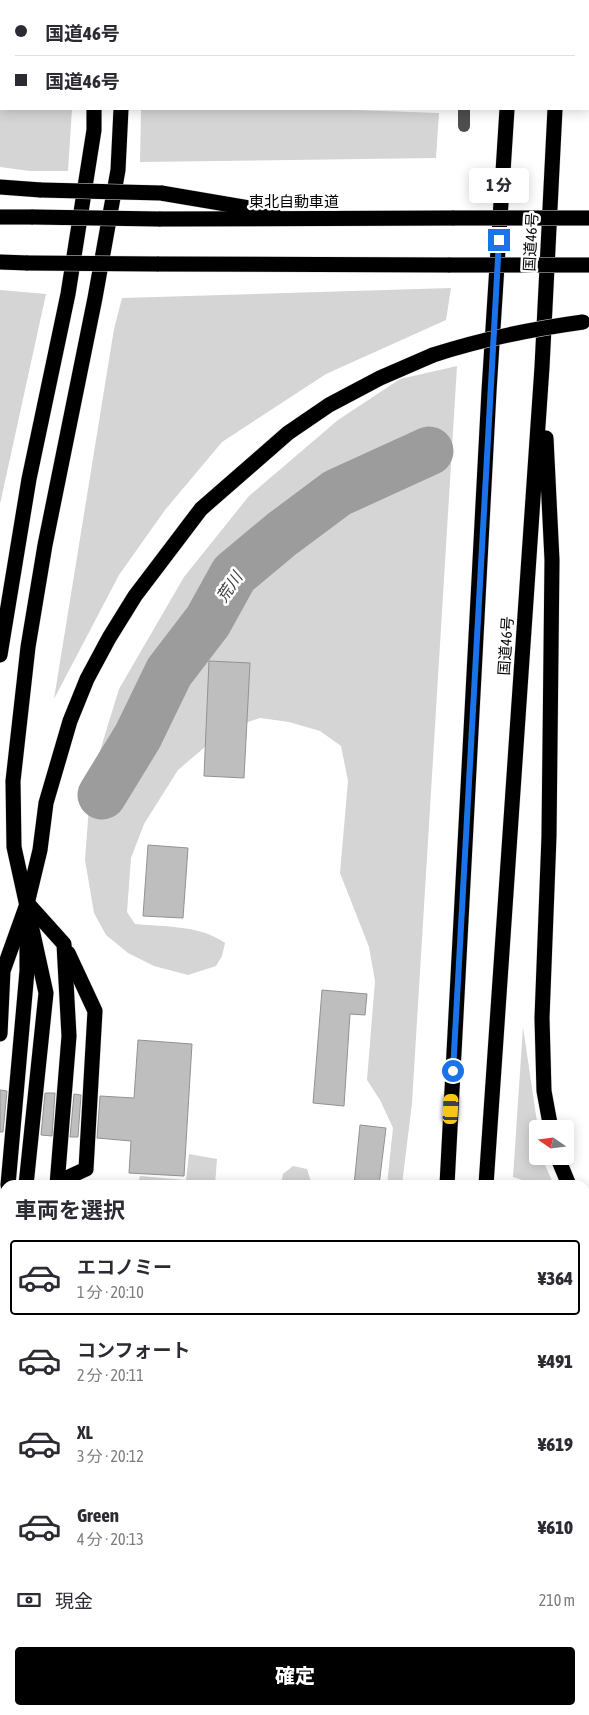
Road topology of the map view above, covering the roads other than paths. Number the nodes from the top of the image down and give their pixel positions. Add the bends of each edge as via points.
1 (94, 110) edge
2 (121, 110) edge
3 (464, 110) edge
4 (507, 110) edge
5 (555, 110) edge
6 (464, 126) dead end
7 (0, 187) edge
8 (0, 217) edge
9 (589, 218) edge
10 (317, 220) junction
11 (0, 262) edge
12 (589, 265) edge
13 (586, 322) edge
14 (542, 367) junction
15 (0, 655) edge
16 (28, 904) junction
17 (64, 944) junction
18 (0, 1034) edge
19 (549, 1120) edge
20 (561, 1165) edge
21 (8, 1180) edge
22 (27, 1180) edge
23 (58, 1180) edge
24 (64, 1180) edge
25 (447, 1180) edge
26 (486, 1180) edge
27 (567, 1180) edge

1 - 15 highway via 94,130 68,294 29,479
2 - 16 highway via 118,170 28,647 13,781 14,848
3 - 6 street
4 - 25 highway, 国道46号
5 - 14 highway, 国道46号
7 - 10 highway, bridge via 161,193
8 - 10 highway, 東北自動車道, bridge
9 - 10 highway, 東北自動車道, bridge
11 - 12 highway, bridge
13 - 16 highway, bridge via 531,329 462,345 380,378 288,433 201,509 135,596 87,679 70,721 46,803
14 - 19 highway via 552,560 549,836 542,1018 544,1091
14 - 26 highway, 国道46号
16 - 17 highway
16 - 18 highway via 4,970
16 - 21 highway via 26,970
16 - 22 highway via 46,993
17 - 23 highway via 68,1036
17 - 24 highway via 95,1011 86,1169
20 - 27 highway

